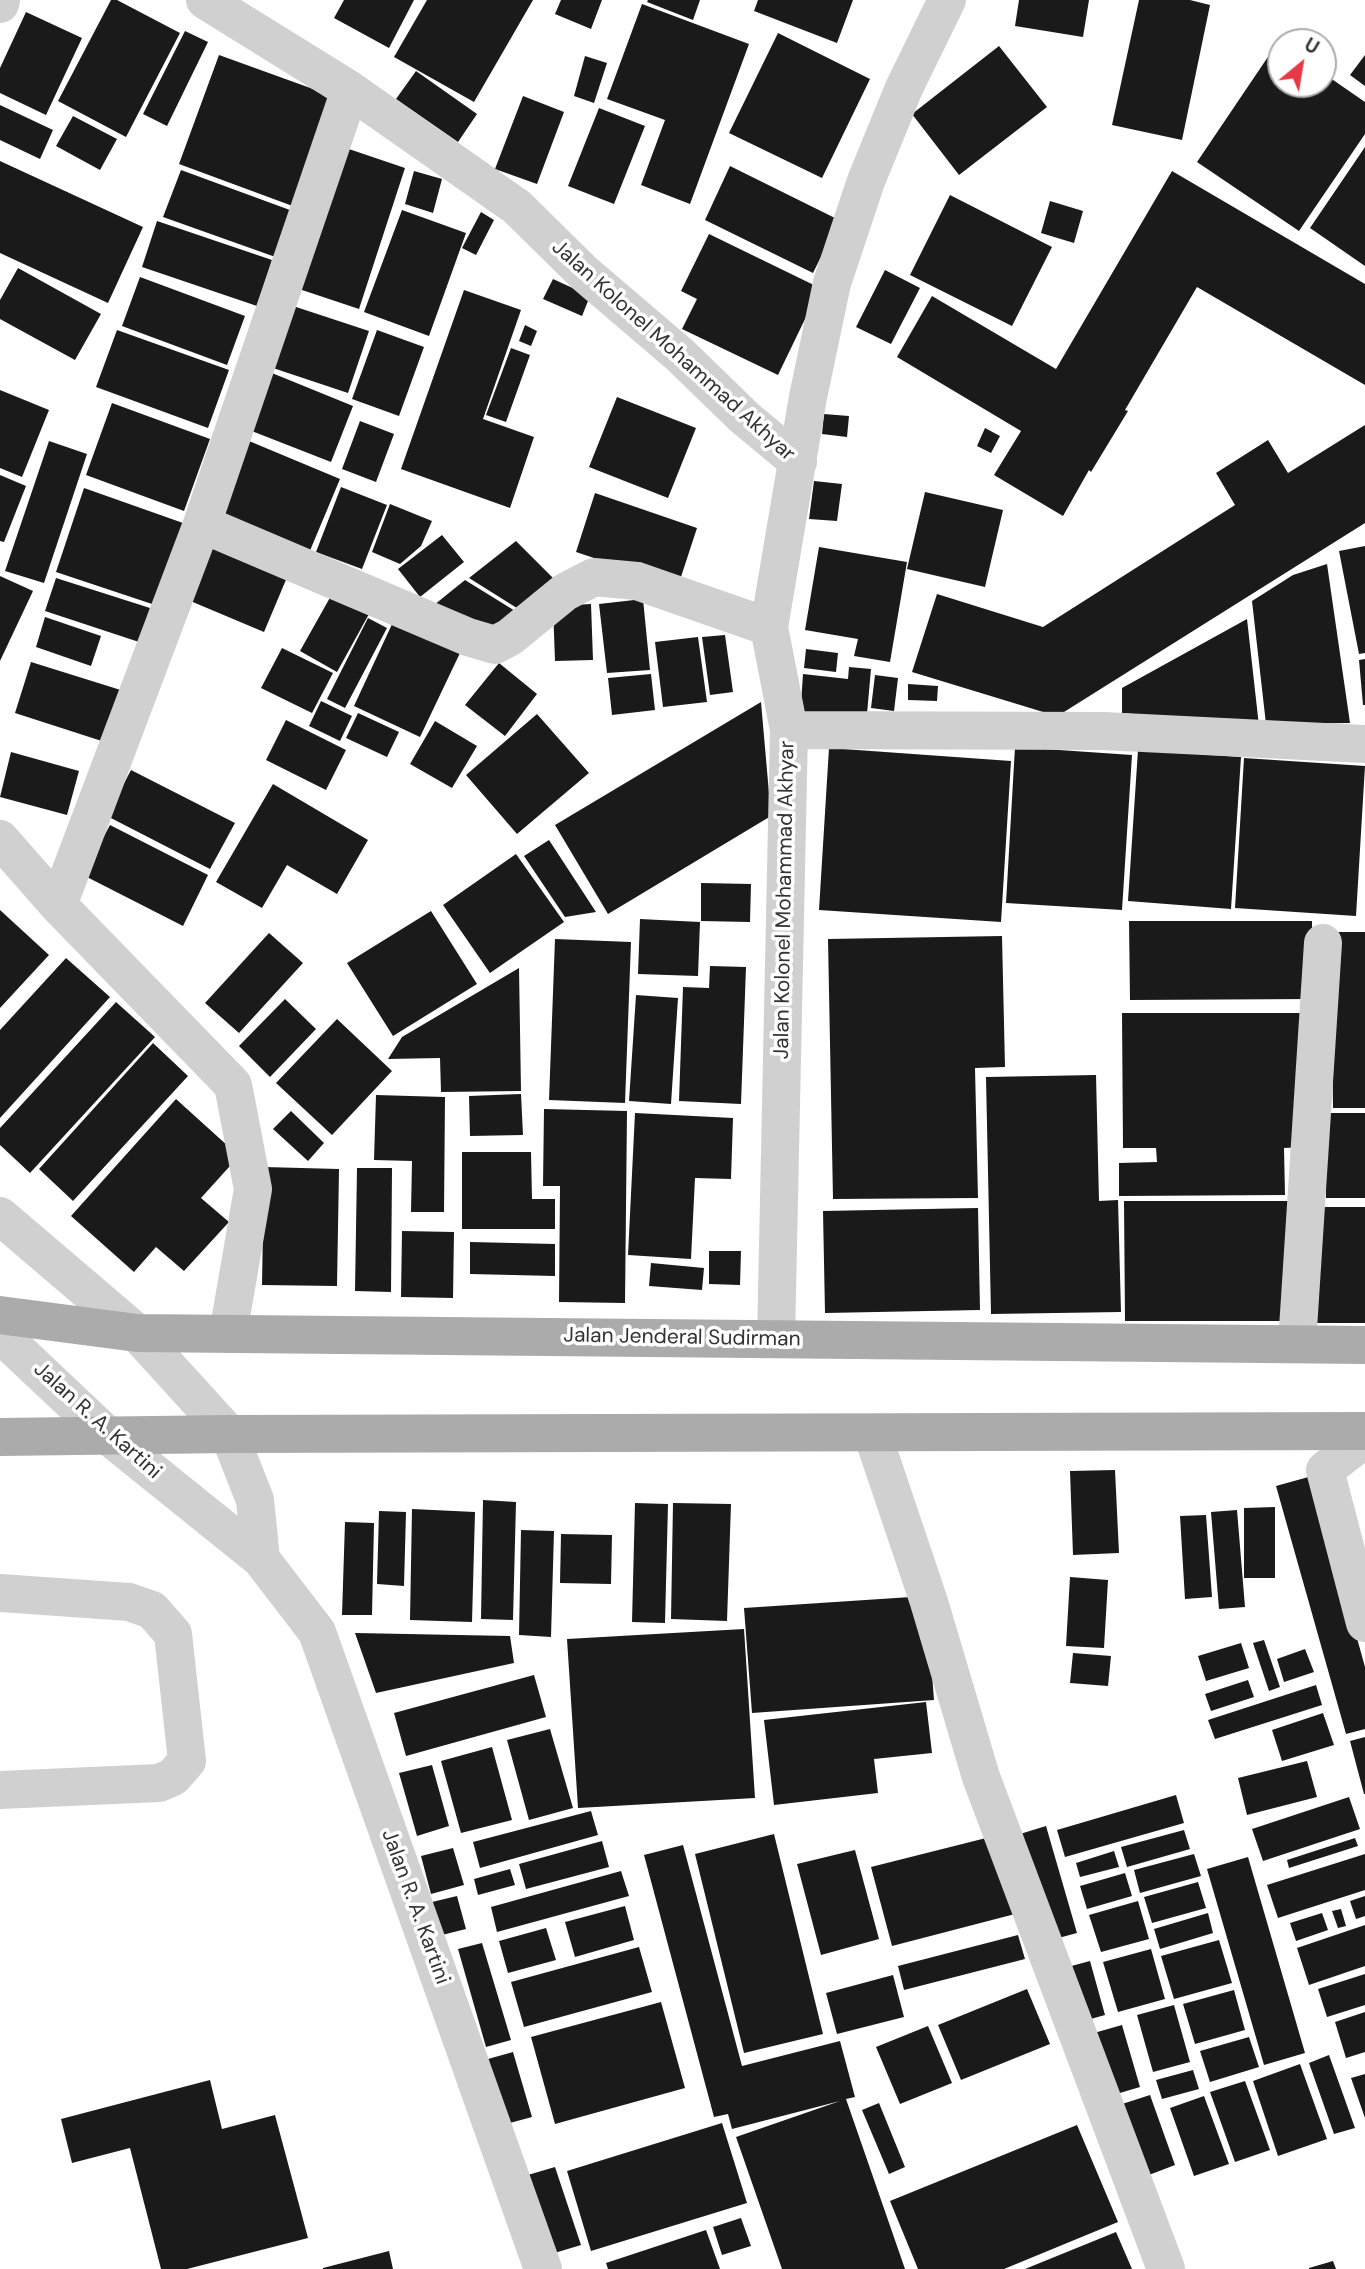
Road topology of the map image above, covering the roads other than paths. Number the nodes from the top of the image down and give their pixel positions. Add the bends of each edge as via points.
1 (205, 0) edge
2 (941, 3) edge
3 (350, 90) junction
4 (798, 462) junction
5 (202, 524) junction
6 (769, 626) junction
7 (789, 730) junction
8 (1365, 744) edge
9 (0, 839) edge
10 (58, 905) junction
11 (1323, 943) dead end
12 (0, 1216) edge
13 (0, 1315) edge
14 (137, 1333) junction
15 (0, 1334) edge
16 (228, 1334) junction
17 (776, 1339) junction
18 (1297, 1344) junction
19 (1365, 1345) edge
20 (1365, 1431) edge
21 (872, 1433) junction
22 (229, 1434) junction
23 (107, 1435) junction
24 (0, 1437) edge
25 (1365, 1439) edge
26 (261, 1559) junction
27 (0, 1593) edge
28 (1365, 1623) edge
29 (0, 1790) edge
30 (543, 2269) edge
31 (1166, 2269) edge

1 - 3 street, Jalan Kolonel Mohammad Akhyar
2 - 4 street via 866,181 832,283
3 - 4 street, Jalan Kolonel Mohammad Akhyar via 517,207 584,273
3 - 5 street
4 - 6 street, Jalan Kolonel Mohammad Akhyar
5 - 6 street via 495,645 565,592 594,578 637,581
5 - 10 street
6 - 7 street, Jalan Kolonel Mohammad Akhyar
7 - 8 street via 1103,731
7 - 17 street, Jalan Kolonel Mohammad Akhyar
9 - 10 street
10 - 16 street via 233,1085 253,1189
11 - 18 street
12 - 14 street
13 - 14 main road, Jalan Jenderal Sudirman
14 - 16 main road, Jalan Jenderal Sudirman
14 - 22 street
15 - 23 street, Jalan R. A. Kartini
16 - 17 main road, Jalan Jenderal Sudirman
17 - 18 main road, Jalan Jenderal Sudirman
18 - 19 main road, Jalan Jenderal Sudirman
20 - 21 main road
21 - 22 main road
21 - 31 street via 981,1777
22 - 23 main road
22 - 26 street via 255,1500
23 - 24 main road
23 - 26 street, Jalan R. A. Kartini
25 - 28 street via 1325,1470
26 - 30 street, Jalan R. A. Kartini via 317,1632
27 - 29 street via 129,1602 152,1610 173,1634 187,1761 173,1777 159,1783

